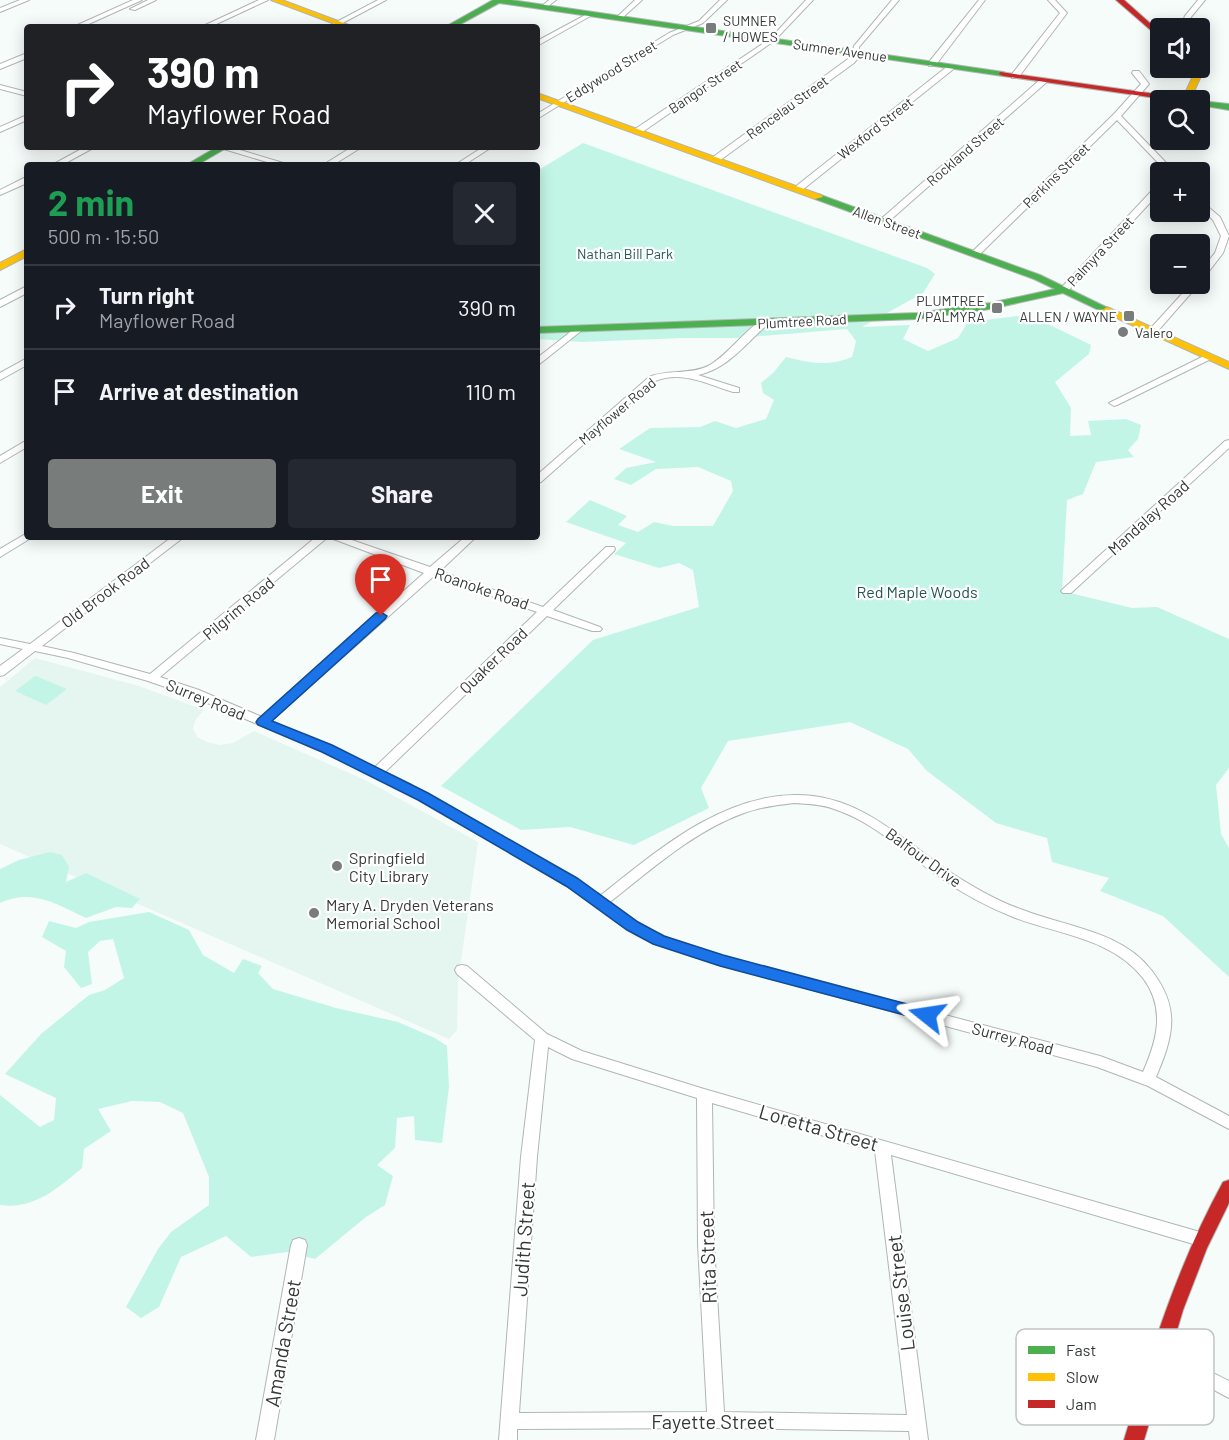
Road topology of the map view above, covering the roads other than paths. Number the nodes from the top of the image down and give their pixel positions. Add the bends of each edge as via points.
1 (26, 0) edge
2 (139, 0) edge
3 (153, 0) edge
4 (265, 0) edge
5 (270, 0) edge
6 (275, 0) edge
7 (383, 0) edge
8 (497, 0) edge
9 (639, 0) edge
10 (724, 0) edge
11 (810, 0) edge
12 (896, 0) edge
13 (982, 0) edge
14 (1051, 0) edge
15 (1120, 0) edge
16 (1202, 0) edge
17 (548, 4) edge
18 (0, 10) edge
19 (591, 14) junction
20 (619, 18) junction
21 (1187, 18) edge
22 (92, 24) edge
23 (93, 24) edge
24 (211, 24) edge
25 (223, 24) edge
26 (335, 24) edge
27 (343, 24) edge
28 (454, 24) edge
29 (1150, 27) edge
30 (687, 28) junction
31 (772, 40) junction
32 (540, 42) edge
33 (24, 49) edge
34 (856, 53) junction
35 (24, 56) edge
36 (0, 60) edge
37 (932, 64) junction
38 (0, 67) edge
39 (952, 67) junction
40 (1136, 73) dead end
41 (1015, 76) junction
42 (1046, 80) junction
43 (0, 87) edge
44 (24, 93) edge
45 (1135, 93) junction
46 (540, 95) edge
47 (1150, 95) edge
48 (560, 103) junction
49 (1210, 104) edge
50 (1229, 107) edge
51 (24, 110) edge
52 (540, 115) edge
53 (1117, 116) junction
54 (24, 118) edge
55 (0, 122) edge
56 (0, 130) edge
57 (638, 131) junction
58 (85, 150) edge
59 (218, 150) edge
60 (234, 150) edge
61 (353, 150) edge
62 (483, 150) edge
63 (716, 159) junction
64 (62, 162) edge
65 (196, 162) edge
66 (276, 162) edge
67 (332, 162) edge
68 (464, 162) edge
69 (1161, 162) edge
70 (24, 181) edge
71 (798, 189) junction
72 (0, 193) edge
73 (1150, 198) edge
74 (1210, 212) edge
75 (885, 221) junction
76 (24, 254) edge
77 (975, 254) junction
78 (3, 264) edge
79 (1210, 264) edge
80 (24, 266) edge
81 (1064, 290) junction
82 (24, 291) edge
83 (1186, 294) edge
84 (0, 304) edge
85 (765, 322) junction
86 (578, 329) junction
87 (540, 330) edge
88 (1153, 331) junction
89 (1208, 357) junction
90 (540, 361) edge
91 (24, 363) edge
92 (1229, 366) edge
93 (681, 373) junction
94 (0, 377) edge
95 (736, 390) dead end
96 (1114, 403) dead end
97 (1229, 443) edge
98 (24, 445) edge
99 (0, 460) edge
100 (540, 477) edge
101 (24, 538) edge
102 (175, 540) edge
103 (319, 540) edge
104 (342, 540) edge
105 (467, 540) edge
106 (609, 549) dead end
107 (0, 554) edge
108 (431, 571) junction
109 (1067, 591) dead end
110 (546, 610) junction
111 (596, 629) dead end
112 (0, 641) edge
113 (31, 647) junction
114 (0, 672) edge
115 (153, 678) junction
116 (262, 722) junction
117 (377, 772) junction
118 (601, 902) junction
119 (462, 970) dead end
120 (542, 1038) junction
121 (1148, 1079) junction
122 (704, 1095) junction
123 (1229, 1123) edge
124 (882, 1146) junction
125 (1229, 1187) edge
126 (1223, 1211) edge
127 (1200, 1239) junction
128 (299, 1245) dead end
129 (1167, 1329) edge
130 (1214, 1382) edge
131 (1229, 1390) edge
132 (716, 1420) junction
133 (510, 1421) junction
134 (1138, 1425) edge
135 (918, 1431) edge
136 (265, 1440) edge
137 (508, 1440) edge
138 (1134, 1440) edge

1 - 18 street
2 - 22 street
3 - 23 street
4 - 24 street
5 - 25 street
6 - 26 main road
7 - 27 street
8 - 17 main road, Sumner Avenue
8 - 28 main road
9 - 20 street
10 - 30 street, Eddywood Street via 701,22
11 - 31 street, Bangor Street
12 - 34 street, Rencelau Street via 856,47
13 - 37 street
14 - 41 street via 1064,13
15 - 29 main road
16 - 21 street
17 - 19 main road, Sumner Avenue
19 - 20 main road, Sumner Avenue
19 - 32 street
20 - 30 main road, Sumner Avenue
30 - 31 main road, Sumner Avenue
30 - 48 street, Eddywood Street
31 - 34 main road, Sumner Avenue
31 - 57 street, Bangor Street
33 - 36 street
34 - 37 main road, Sumner Avenue
34 - 63 street, Rencelau Street via 851,61
35 - 38 street
37 - 39 main road, Sumner Avenue
39 - 41 main road, Sumner Avenue
39 - 71 street, Wexford Street
40 - 45 street via 1145,84
41 - 42 main road, Sumner Avenue
42 - 45 main road, Sumner Avenue
42 - 75 street, Rockland Street
43 - 44 street
45 - 47 main road, Sumner Avenue
45 - 53 street, Perkins Street
46 - 48 main road, Allen Street
48 - 52 street, Eddywood Street
48 - 57 main road, Allen Street
49 - 50 main road
51 - 55 street
53 - 69 street
53 - 77 street, Perkins Street
54 - 56 street
57 - 63 main road, Allen Street
58 - 64 street
59 - 65 main road
60 - 66 street
61 - 67 street
62 - 68 street
63 - 71 main road, Allen Street
70 - 72 street
71 - 75 main road, Allen Street
73 - 81 street, Palmyra Street
74 - 79 street via 1225,236
75 - 77 main road, Allen Street
76 - 78 main road
77 - 81 main road, Allen Street
78 - 80 main road
81 - 85 main road, Plumtree Road via 928,315
81 - 88 main road, Allen Street
82 - 84 street
83 - 88 street
85 - 86 main road, Plumtree Road
85 - 93 street, Mayflower Road via 712,367
86 - 87 main road, Plumtree Road
86 - 90 street
88 - 89 main road, Allen Street
89 - 92 main road, Allen Street
89 - 96 street
91 - 94 street
93 - 95 street
93 - 100 street, Mayflower Road via 664,374 649,381
97 - 109 street, Mandalay Road
98 - 99 street
101 - 107 street
102 - 113 street, Old Brook Road
103 - 115 street, Pilgrim Road
104 - 108 street, Roanoke Road
105 - 108 street
106 - 110 street, Quaker Road
108 - 110 street, Roanoke Road
108 - 116 street
110 - 111 street, Roanoke Road
110 - 117 street, Quaker Road
112 - 113 street, Surrey Road
113 - 114 street, Old Brook Road
113 - 115 street, Surrey Road
115 - 116 street, Surrey Road
116 - 117 street, Surrey Road
117 - 118 street, Surrey Road
118 - 121 street, Surrey Road via 632,926 676,947 1100,1062
118 - 121 street, Balfour Drive via 684,839 724,816 784,799 842,805 864,815 944,874 988,900 1030,919 1101,941 1133,959 1155,987 1167,1017 1164,1038
119 - 120 street, Loretta Street
120 - 122 street, Loretta Street via 592,1060
120 - 133 street, Judith Street via 529,1157
121 - 123 street, Surrey Road
122 - 124 street, Loretta Street
122 - 132 street, Rita Street via 706,1244
124 - 127 street, Loretta Street
124 - 135 street, Louise Street
125 - 126 main road
126 - 127 main road
127 - 129 main road
128 - 136 street, Amanda Street
130 - 131 street
132 - 133 street, Fayette Street
132 - 135 street, Fayette Street
133 - 137 street, Judith Street
134 - 138 main road

